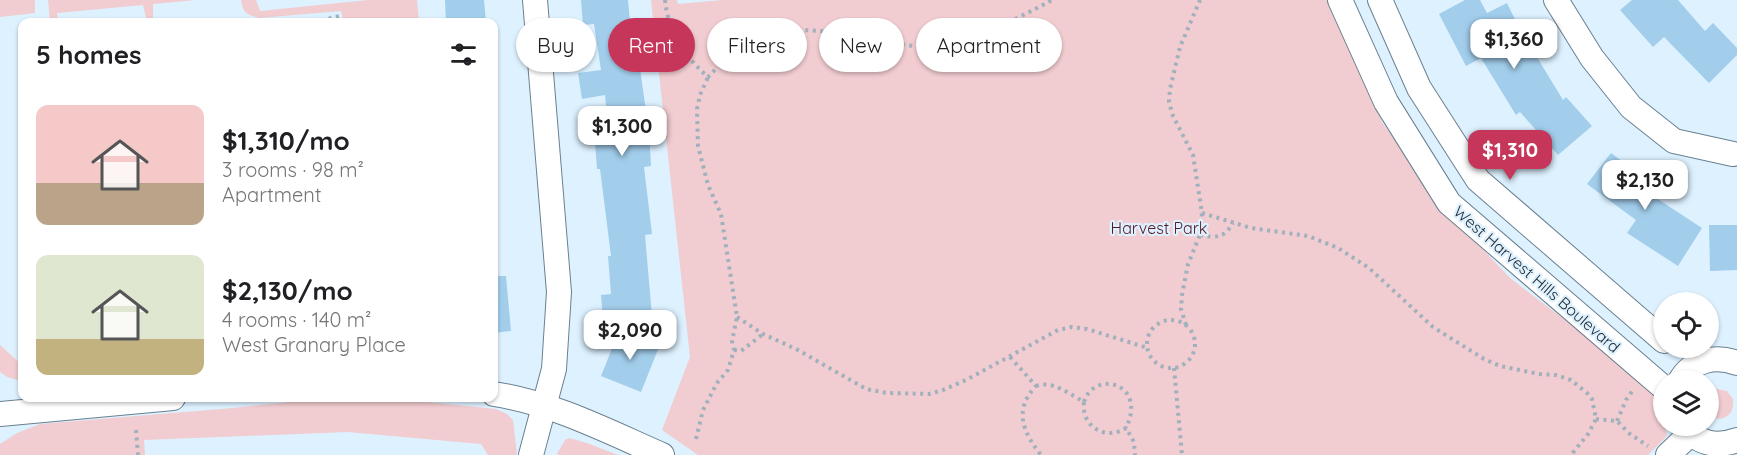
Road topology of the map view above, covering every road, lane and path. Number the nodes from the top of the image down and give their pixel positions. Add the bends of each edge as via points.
1 (535, 0) edge
2 (664, 0) edge
3 (1052, 0) edge
4 (1200, 0) edge
5 (1340, 0) edge
6 (1380, 0) edge
7 (1556, 0) edge
8 (340, 16) dead end
9 (331, 18) edge
10 (708, 77) junction
11 (1733, 154) dead end
12 (1202, 213) junction
13 (1233, 223) junction
14 (1200, 235) junction
15 (737, 317) junction
16 (1186, 325) junction
17 (1653, 331) edge
18 (763, 334) junction
19 (1148, 348) junction
20 (734, 350) junction
21 (1010, 357) junction
22 (1737, 363) edge
23 (1174, 368) junction
24 (1691, 370) edge
25 (1653, 379) edge
26 (1036, 386) junction
27 (1635, 387) dead end
28 (498, 395) edge
29 (130, 402) edge
30 (1084, 402) junction
31 (544, 406) junction
32 (0, 414) edge
33 (1596, 419) junction
34 (1617, 421) junction
35 (1126, 428) junction
36 (136, 430) dead end
37 (1678, 436) edge
38 (1694, 436) edge
39 (696, 439) dead end
40 (1737, 440) edge
41 (1658, 451) edge
42 (138, 455) edge
43 (531, 455) edge
44 (662, 455) edge
45 (1041, 455) edge
46 (1135, 455) edge
47 (1182, 455) edge
48 (1572, 455) edge

1 - 31 street via 559,291 554,369
2 - 10 path via 666,15 679,42 694,65
3 - 10 path via 969,43 950,48 824,31 771,33 736,50
4 - 12 path via 1180,47 1169,102 1193,154
5 - 25 street, West Harvest Hills Boulevard via 1386,102 1449,203
6 - 17 street via 1419,88 1478,180
7 - 11 street via 1592,58 1631,107 1674,141
8 - 9 path
10 - 15 path via 697,109 698,146 708,185 721,214
12 - 13 path
12 - 14 path
13 - 14 path via 1227,232 1214,238
13 - 33 path via 1308,236 1338,248 1369,268 1433,327 1484,359 1500,366 1571,380 1592,399
14 - 16 path via 1188,264 1182,295
15 - 18 path
15 - 20 path
16 - 19 path via 1179,321 1162,322 1150,332
16 - 23 path via 1195,346 1189,361
18 - 20 path via 741,351
18 - 21 path via 866,389 887,393 929,394 943,390
19 - 21 path via 1072,327 1058,330
19 - 23 path via 1160,365
20 - 39 path via 728,370 703,410
21 - 26 path
22 - 24 street via 1713,358 1701,361
23 - 47 path
26 - 30 path via 1050,385
26 - 45 path via 1026,397 1023,418 1027,434
27 - 34 path
28 - 31 street
29 - 32 street
30 - 35 path via 1086,420 1093,428 1113,434
30 - 35 path via 1101,385 1120,387 1132,403
31 - 43 street
31 - 44 street
33 - 34 path
33 - 48 path
34 - 41 path
35 - 46 path via 1134,442
36 - 42 path
37 - 41 street
38 - 40 street via 1713,444

